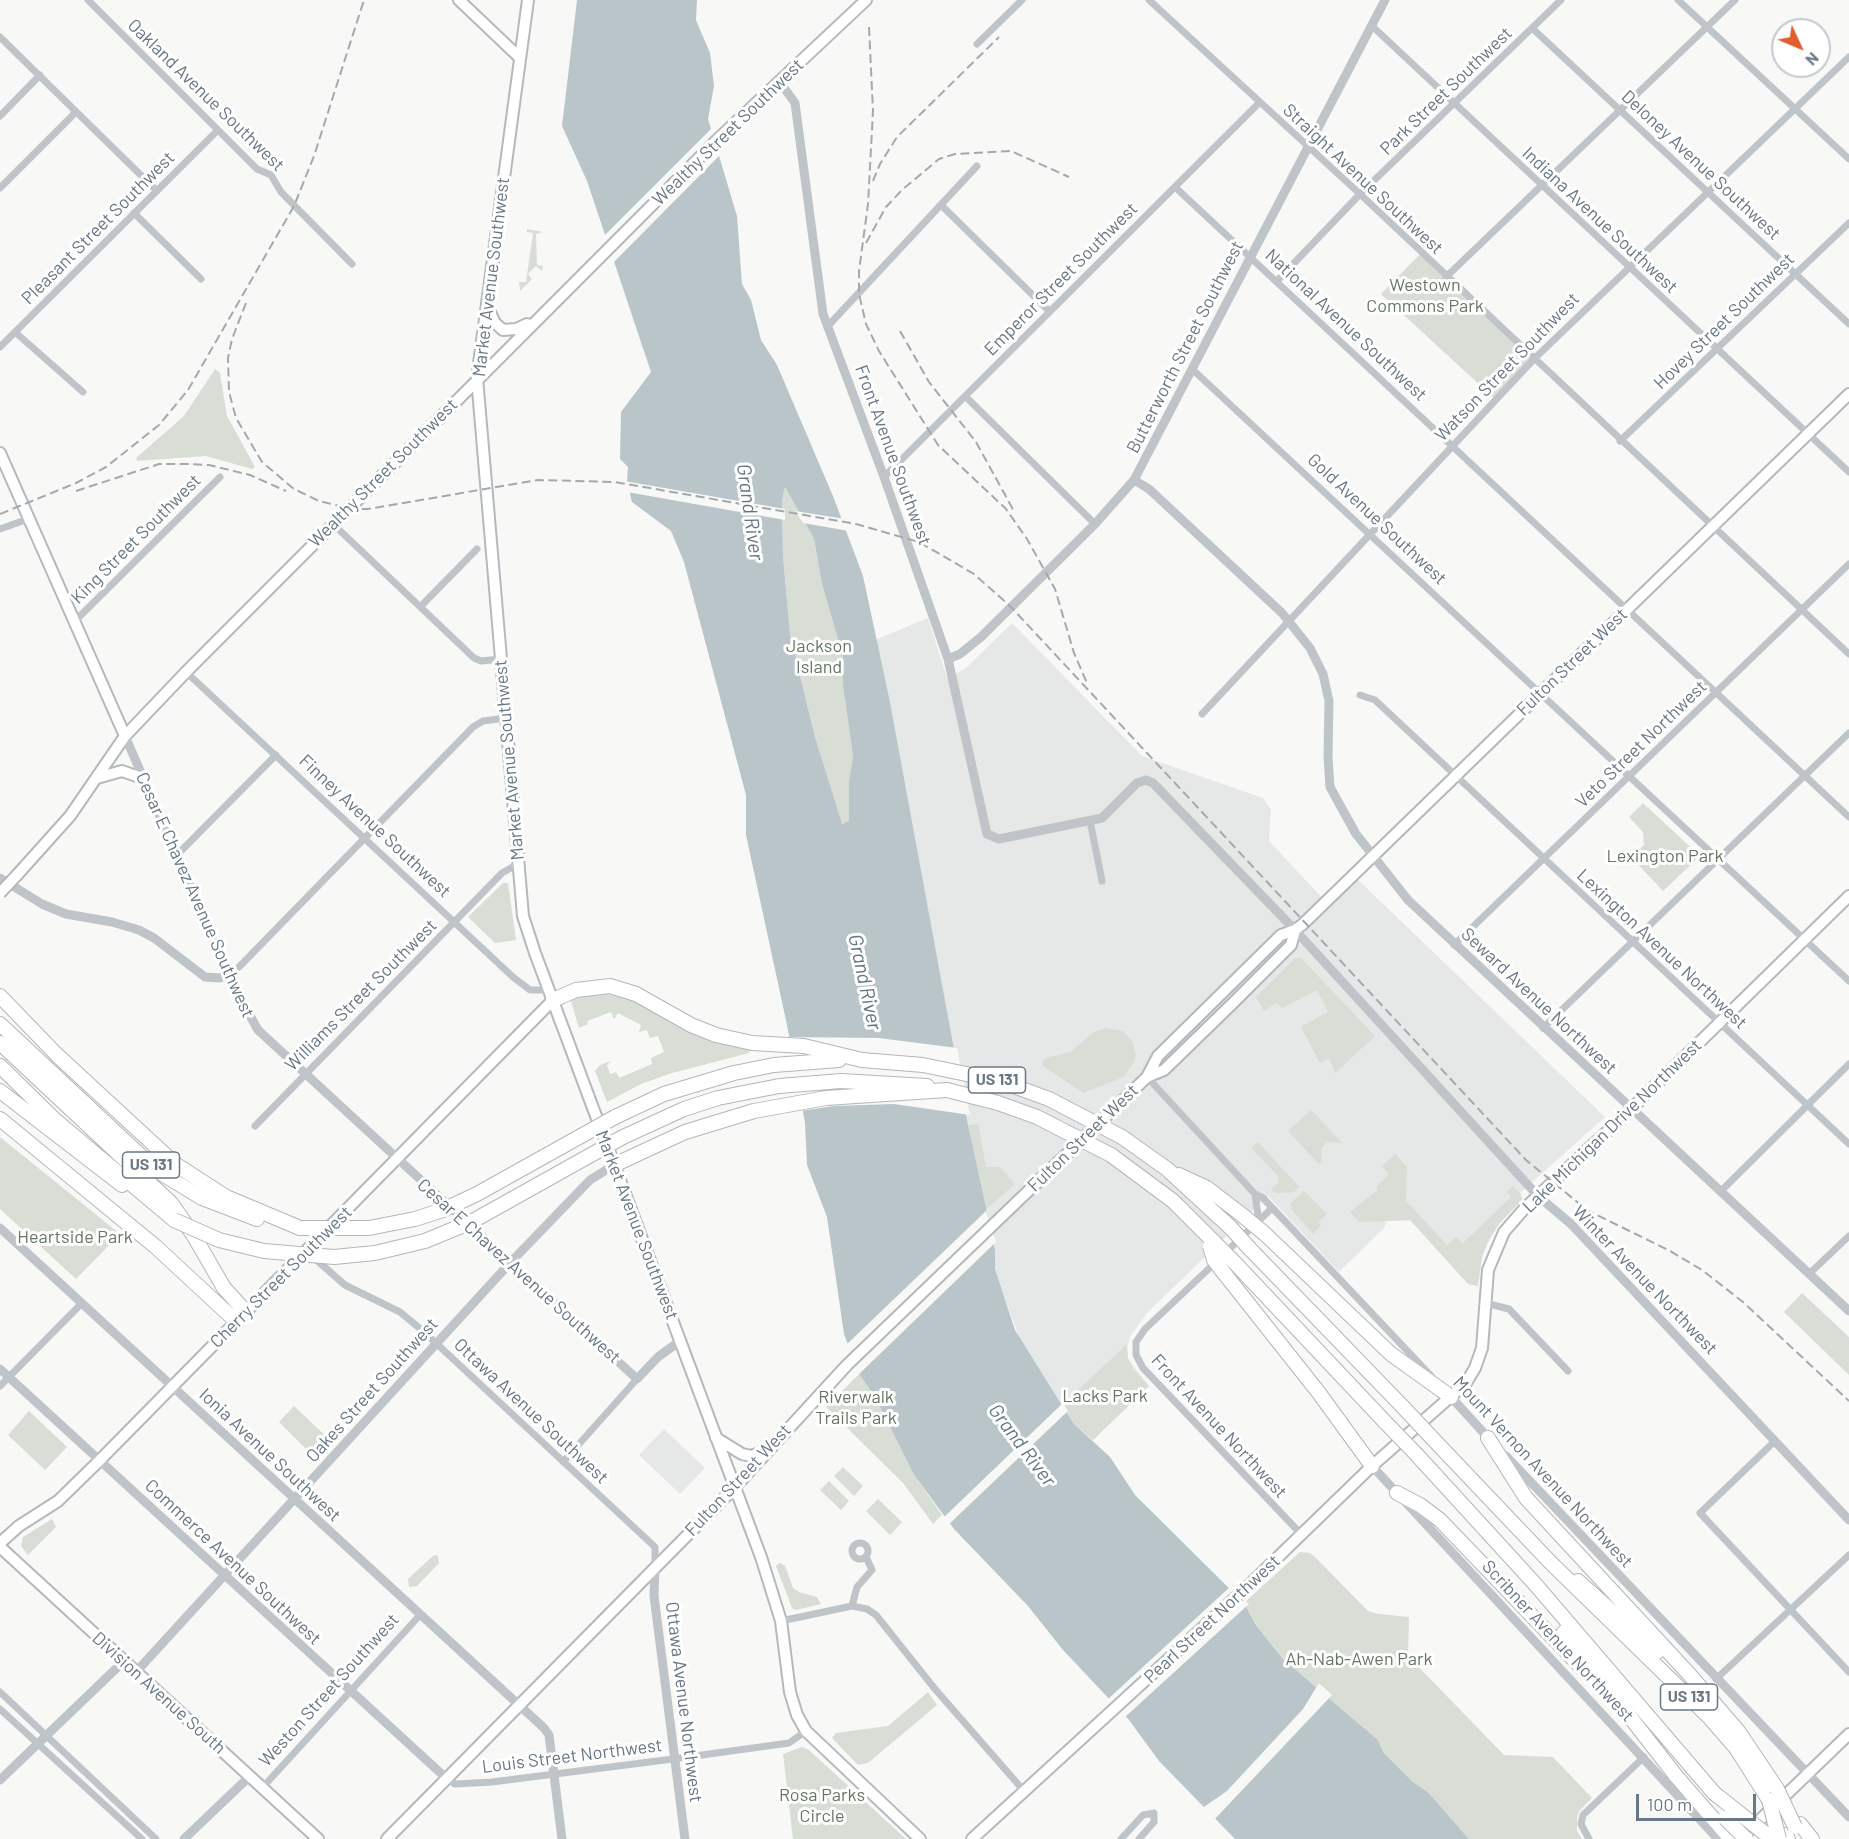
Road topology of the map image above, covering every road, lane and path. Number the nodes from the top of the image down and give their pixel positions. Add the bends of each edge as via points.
1 (88, 0) edge
2 (459, 0) edge
3 (528, 0) edge
4 (866, 0) edge
5 (1022, 0) edge
6 (1149, 0) edge
7 (1385, 0) edge
8 (1561, 0) edge
9 (1678, 0) edge
10 (1735, 0) edge
11 (1372, 26) junction
12 (1707, 27) junction
13 (1532, 28) junction
14 (0, 37) edge
15 (977, 44) dead end
16 (519, 57) junction
17 (1849, 57) edge
18 (40, 75) junction
19 (780, 82) junction
20 (1260, 102) junction
21 (1455, 104) junction
22 (1620, 110) junction
23 (1795, 110) junction
24 (76, 112) junction
25 (0, 116) edge
26 (218, 130) junction
27 (1307, 148) junction
28 (1849, 159) edge
29 (977, 166) dead end
30 (1540, 185) junction
31 (1175, 187) junction
32 (0, 188) edge
33 (157, 191) junction
34 (1709, 193) junction
35 (1360, 194) junction
36 (941, 206) junction
37 (134, 213) junction
38 (1849, 223) edge
39 (1251, 256) junction
40 (352, 264) dead end
41 (1629, 268) junction
42 (1795, 274) junction
43 (1446, 277) junction
44 (201, 279) dead end
45 (1277, 281) junction
46 (487, 305) junction
47 (1050, 310) junction
48 (537, 320) junction
49 (1849, 324) edge
50 (828, 327) junction
51 (15, 332) junction
52 (0, 347) edge
53 (1717, 349) junction
54 (1534, 359) junction
55 (1192, 369) junction
56 (477, 378) junction
57 (84, 392) dead end
58 (1849, 394) edge
59 (966, 397) junction
60 (1808, 434) junction
61 (1620, 441) junction
62 (1452, 446) junction
63 (0, 453) edge
64 (1849, 472) edge
65 (220, 477) dead end
66 (884, 477) junction
67 (1134, 480) junction
68 (28, 519) junction
69 (333, 524) junction
70 (1095, 524) junction
71 (1713, 527) junction
72 (0, 529) edge
73 (1369, 533) junction
74 (477, 549) dead end
75 (1849, 564) edge
76 (421, 606) junction
77 (1627, 609) junction
78 (1801, 610) junction
79 (1290, 621) junction
80 (73, 623) junction
81 (1849, 654) edge
82 (948, 658) junction
83 (501, 659) junction
84 (186, 672) junction
85 (1541, 692) junction
86 (1716, 693) junction
87 (1360, 695) dead end
88 (1202, 714) dead end
89 (506, 717) junction
90 (1849, 733) edge
91 (125, 736) junction
92 (276, 755) junction
93 (1630, 776) junction
94 (1804, 776) junction
95 (1454, 777) junction
96 (97, 778) junction
97 (142, 778) junction
98 (1849, 817) edge
99 (1090, 821) junction
100 (366, 837) junction
101 (177, 855) junction
102 (1372, 856) junction
103 (1543, 859) junction
104 (1719, 859) junction
105 (518, 864) junction
106 (0, 878) edge
107 (1102, 881) dead end
108 (0, 892) edge
109 (1849, 896) edge
110 (455, 921) junction
111 (1295, 930) junction
112 (1804, 939) junction
113 (1633, 942) junction
114 (1454, 945) junction
115 (229, 974) junction
116 (1849, 981) edge
117 (551, 995) junction
118 (0, 996) edge
119 (1719, 1023) junction
120 (0, 1024) edge
121 (1543, 1028) junction
122 (0, 1043) edge
123 (862, 1060) junction
124 (1849, 1064) edge
125 (0, 1066) edge
126 (305, 1074) junction
127 (1147, 1077) junction
128 (947, 1090) junction
129 (0, 1091) edge
130 (1807, 1105) junction
131 (1632, 1109) junction
132 (0, 1119) edge
133 (255, 1126) dead end
134 (1849, 1144) edge
135 (397, 1160) junction
136 (614, 1165) junction
137 (1167, 1169) junction
138 (1720, 1192) junction
139 (1255, 1194) junction
140 (1538, 1196) junction
141 (1272, 1208) junction
142 (174, 1220) junction
143 (0, 1228) edge
144 (300, 1228) junction
145 (1260, 1230) junction
146 (1849, 1236) edge
147 (307, 1251) junction
148 (510, 1263) junction
149 (1229, 1268) junction
150 (1809, 1274) junction
151 (82, 1303) junction
152 (1485, 1303) junction
153 (1849, 1311) edge
154 (242, 1317) junction
155 (680, 1341) junction
156 (436, 1344) junction
157 (0, 1369) edge
158 (1568, 1371) dead end
159 (9, 1377) junction
160 (637, 1379) junction
161 (0, 1386) edge
162 (173, 1386) junction
163 (1451, 1397) junction
164 (716, 1438) junction
165 (1488, 1438) junction
166 (1775, 1441) junction
167 (766, 1451) junction
168 (99, 1461) junction
169 (563, 1461) junction
170 (1372, 1466) junction
171 (735, 1487) junction
172 (1397, 1493) junction
173 (295, 1500) junction
174 (1849, 1520) edge
175 (1301, 1534) junction
176 (0, 1545) edge
177 (1849, 1555) edge
178 (866, 1557) dead end
179 (1550, 1562) junction
180 (655, 1568) junction
181 (224, 1576) junction
182 (1535, 1584) junction
183 (852, 1606) junction
184 (1792, 1609) junction
185 (420, 1615) junction
186 (780, 1621) junction
187 (124, 1661) junction
188 (136, 1672) junction
189 (1849, 1672) edge
190 (1716, 1679) junction
191 (349, 1691) junction
192 (0, 1692) edge
193 (1710, 1700) junction
194 (519, 1705) junction
195 (0, 1708) edge
196 (1626, 1712) junction
197 (806, 1731) junction
198 (1849, 1734) edge
199 (47, 1735) junction
200 (39, 1744) junction
201 (1655, 1747) junction
202 (1644, 1757) junction
203 (673, 1759) junction
204 (554, 1774) junction
205 (1808, 1775) junction
206 (250, 1776) junction
207 (1763, 1777) junction
208 (446, 1778) junction
209 (0, 1780) edge
210 (263, 1787) junction
211 (1024, 1791) junction
212 (1714, 1793) junction
213 (1773, 1794) junction
214 (1849, 1817) edge
215 (1789, 1835) edge
216 (142, 1839) edge
217 (156, 1839) edge
218 (184, 1839) edge
219 (318, 1839) edge
220 (387, 1839) edge
221 (562, 1839) edge
222 (685, 1839) edge
223 (920, 1839) edge
224 (972, 1839) edge
225 (1121, 1839) edge
226 (1139, 1839) edge
227 (1589, 1839) edge
228 (1718, 1839) edge
229 (1731, 1839) edge
230 (1740, 1839) edge
231 (1746, 1839) edge
232 (1760, 1839) edge
233 (1812, 1839) edge

1 - 26 street, Oakland Avenue Southwest
2 - 16 main road
3 - 16 main road, Market Avenue Southwest
4 - 19 main road, Wealthy Street Southwest
5 - 15 street
6 - 20 street, Straight Avenue Southwest
7 - 11 street, Butterworth Street Southwest
8 - 13 street, Park Street Southwest
9 - 12 street
10 - 12 street
11 - 21 street, Indiana Avenue Southwest
11 - 27 street, Butterworth Street Southwest
12 - 22 street
12 - 23 street
13 - 21 street, Park Street Southwest
13 - 22 street, Deloney Avenue Southwest
14 - 18 street
16 - 46 main road, Market Avenue Southwest
17 - 23 street, Watson Street Southwest
18 - 24 street
18 - 25 street
19 - 48 main road, Wealthy Street Southwest
19 - 50 street, Front Avenue Southwest via 795,103 818,293
20 - 27 street, Straight Avenue Southwest
20 - 31 street, Emperor Street Southwest
21 - 30 street, Indiana Avenue Southwest
21 - 35 street, Park Street Southwest
22 - 30 street
22 - 34 street, Deloney Avenue Southwest
23 - 28 street
23 - 34 street, Watson Street Southwest
24 - 32 street
24 - 33 street
26 - 33 street, Pleasant Street Southwest
26 - 40 street, Oakland Avenue Southwest via 257,169 271,175 281,192
27 - 35 street, Straight Avenue Southwest
27 - 39 street, Butterworth Street Southwest
29 - 36 street
30 - 41 street, Indiana Avenue Southwest
30 - 43 street
31 - 39 street, National Avenue Southwest
31 - 47 street, Emperor Street Southwest
33 - 37 street, Pleasant Street Southwest
34 - 41 street, Watson Street Southwest
34 - 42 street, Deloney Avenue Southwest
35 - 43 street, Straight Avenue Southwest
35 - 45 street, Park Street Southwest
36 - 47 street
36 - 50 street
37 - 44 street
37 - 51 street, Pleasant Street Southwest
38 - 42 street, Hovey Street Southwest
39 - 45 street, National Avenue Southwest
39 - 55 street, Butterworth Street Southwest
41 - 53 street, Indiana Avenue Southwest
41 - 54 street, Watson Street Southwest
42 - 49 street, Deloney Avenue Southwest
42 - 53 street, Hovey Street Southwest
43 - 54 street, Straight Avenue Southwest
45 - 62 street, National Avenue Southwest
46 - 48 main road via 503,330
46 - 56 main road, Market Avenue Southwest
47 - 59 street, Emperor Street Southwest
48 - 56 main road, Wealthy Street Southwest
50 - 66 street, Front Avenue Southwest
51 - 52 street, Pleasant Street Southwest
51 - 57 street
53 - 60 street, Indiana Avenue Southwest
53 - 61 street, Hovey Street Southwest
54 - 61 street, Straight Avenue Southwest
54 - 62 street, Watson Street Southwest
55 - 67 street, Butterworth Street Southwest
55 - 73 street, Gold Avenue Southwest
56 - 69 main road, Wealthy Street Southwest
56 - 83 main road, Market Avenue Southwest
58 - 60 main road, Fulton Street West
59 - 66 street, Emperor Street Southwest
59 - 70 street
60 - 64 street, Indiana Avenue Southwest
60 - 71 main road, Fulton Street West
61 - 71 street, Straight Avenue Southwest
62 - 73 street, Watson Street Southwest
62 - 77 street, National Avenue Southwest
63 - 68 main road, Cesar E Chavez Avenue Southwest
65 - 80 street, King Street Southwest
66 - 82 street, Front Avenue Southwest
67 - 70 street, Butterworth Street Southwest
67 - 79 street, Seward Avenue Northwest via 1149,489
68 - 72 street
68 - 80 main road, Cesar E Chavez Avenue Southwest
69 - 76 street
69 - 84 main road, Wealthy Street Southwest
70 - 82 street, Butterworth Street Southwest via 979,639
71 - 77 main road, Fulton Street West
71 - 78 street, Straight Avenue Southwest
73 - 79 street, Watson Street Southwest
73 - 85 street, Gold Avenue Southwest
74 - 76 street
75 - 78 street, Veto Street Northwest
76 - 83 street via 474,658
77 - 85 main road, Fulton Street West
77 - 86 street, National Avenue Southwest
78 - 81 street, Straight Avenue Southwest
78 - 86 street, Veto Street Northwest
79 - 88 street, Watson Street Southwest
79 - 102 street, Seward Avenue Northwest via 1323,674 1329,701 1330,787
80 - 91 main road, Cesar E Chavez Avenue Southwest
82 - 99 street, Front Avenue Southwest via 984,828 990,837 999,839
83 - 89 main road, Market Avenue Southwest
84 - 91 main road, Wealthy Street Southwest
84 - 92 street, Finney Avenue Southwest
85 - 93 street, Gold Avenue Southwest
85 - 95 main road, Fulton Street West
86 - 93 street, Veto Street Northwest
86 - 94 street, National Avenue Southwest
87 - 95 street, Lexington Avenue Northwest via 1375,700
89 - 100 street via 473,727
89 - 105 main road, Market Avenue Southwest
90 - 94 street
91 - 96 main road, Wealthy Street Southwest
91 - 97 street, Cesar E Chavez Avenue Southwest
92 - 100 street, Finney Avenue Southwest
92 - 101 street
93 - 103 street, Veto Street Northwest
93 - 104 street, Gold Avenue Southwest
94 - 98 street, National Avenue Southwest
94 - 104 street
95 - 102 main road, Fulton Street West
95 - 103 street, Lexington Avenue Northwest
96 - 97 main road via 122,771
96 - 108 main road, Wealthy Street Southwest, bridge via 49,842
97 - 101 street, Cesar E Chavez Avenue Southwest
99 - 107 street
99 - 111 street, Winter Avenue Northwest via 1108,814 1137,783 1146,780 1158,786
100 - 110 street, Finney Avenue Southwest
100 - 115 street
101 - 115 street, Cesar E Chavez Avenue Southwest
102 - 111 main road, Fulton Street West
102 - 114 street, Seward Avenue Northwest via 1408,900
103 - 113 street, Lexington Avenue Northwest
103 - 114 street, Veto Street Northwest
104 - 112 street, Gold Avenue Southwest
104 - 113 street
105 - 110 street, Williams Street Southwest via 502,873
105 - 117 main road, Market Avenue Southwest via 525,926
106 - 115 street via 66,914 139,930 205,977
109 - 112 main road, Lake Michigan Drive Northwest
110 - 117 street, Finney Avenue Southwest via 525,987
110 - 126 street, Williams Street Southwest
111 - 127 main road, Fulton Street West via 1281,935 1183,1031 1158,1056
111 - 140 street, Winter Avenue Northwest
112 - 116 street, Gold Avenue Southwest
112 - 119 main road, Lake Michigan Drive Northwest
113 - 119 street, Lexington Avenue Northwest
113 - 121 street
114 - 121 street, Seward Avenue Northwest
115 - 126 street, Cesar E Chavez Avenue Southwest via 252,1023
117 - 123 highway via 610,986 636,994 716,1035 804,1046
117 - 135 main road, Cherry Street Southwest
117 - 136 main road, Market Avenue Southwest
118 - 144 highway via 57,1055 175,1164 226,1197
119 - 130 street, Lexington Avenue Northwest
119 - 131 main road, Lake Michigan Drive Northwest
120 - 144 highway, US 131 via 147,1162 181,1187 241,1214
121 - 131 street, Seward Avenue Northwest
122 - 154 highway via 171,1203
123 - 137 highway, US 131, bridge via 923,1065 1000,1081 1049,1099 1122,1137
123 - 144 highway, US 131, bridge via 774,1065 696,1082 615,1117 477,1194 430,1214 369,1228
124 - 130 street
125 - 142 highway via 54,1119
126 - 133 street, Williams Street Southwest
126 - 135 street, Cesar E Chavez Avenue Southwest
127 - 139 street, Mount Vernon Avenue Northwest
127 - 167 main road, Fulton Street West via 847,1365
128 - 136 highway via 826,1098 783,1106 698,1127
128 - 142 highway, US 131, bridge via 870,1081 818,1081 718,1098 623,1137 471,1222 425,1241 375,1253 324,1257 264,1251 219,1240
128 - 149 highway, US 131, bridge via 1036,1117 1111,1155 1155,1186 1211,1241 1214,1260
129 - 142 highway, US 131 via 95,1166
130 - 134 street, Lexington Avenue Northwest
130 - 138 street
131 - 138 street, Seward Avenue Northwest
131 - 140 main road, Lake Michigan Drive Northwest
132 - 154 highway
135 - 147 main road, Cherry Street Southwest
135 - 148 street, Cesar E Chavez Avenue Southwest
136 - 148 street, Oakes Street Southwest via 591,1180
136 - 155 main road, Market Avenue Southwest
137 - 145 highway, bridge via 1207,1188
137 - 179 highway, US 131, bridge via 1230,1227
138 - 150 street, Seward Avenue Northwest
139 - 141 street, Mount Vernon Avenue Northwest
139 - 145 street
140 - 152 main road, Lake Michigan Drive Northwest via 1500,1239 1488,1270
140 - 166 street, Winter Avenue Northwest via 1571,1224
141 - 145 street, Front Avenue Northwest
141 - 163 street, Mount Vernon Avenue Northwest
143 - 151 street, Ionia Avenue Southwest
145 - 163 highway via 1391,1353
145 - 175 street, Front Avenue Northwest via 1145,1329 1136,1342 1136,1355 1151,1377
146 - 150 street
147 - 154 main road, Cherry Street Southwest
147 - 156 street, Ottawa Avenue Southwest via 345,1285 400,1312
148 - 156 street, Oakes Street Southwest
148 - 160 street, Cesar E Chavez Avenue Southwest
149 - 170 highway
149 - 182 highway, US 131, bridge via 1417,1455
150 - 153 street, Seward Avenue Northwest
151 - 159 street
151 - 162 street, Ionia Avenue Southwest
152 - 158 street via 1509,1309
152 - 163 main road, Lake Michigan Drive Northwest via 1482,1348 1475,1368
154 - 162 main road, Cherry Street Southwest
155 - 160 street
155 - 164 main road, Market Avenue Southwest
156 - 169 street, Ottawa Avenue Southwest
156 - 173 street, Oakes Street Southwest
157 - 159 street, Commerce Avenue Southwest
159 - 161 street
159 - 168 street, Commerce Avenue Southwest
160 - 169 street
162 - 168 main road, Cherry Street Southwest
162 - 173 street, Ionia Avenue Southwest
163 - 165 street, Mount Vernon Avenue Northwest
163 - 170 main road, Pearl Street Northwest
164 - 167 main road via 742,1454 751,1456
164 - 171 main road, Market Avenue Southwest
165 - 190 street, Mount Vernon Avenue Northwest
165 - 193 highway via 1526,1498
166 - 174 street, Winter Avenue Northwest
166 - 184 street via 1700,1513
167 - 171 main road, Fulton Street West
168 - 176 main road, Cherry Street Southwest via 58,1502 19,1526
168 - 181 street, Commerce Avenue Southwest
169 - 180 street, Ottawa Avenue Southwest via 655,1547
170 - 172 street, Scribner Avenue Northwest
170 - 175 main road, Pearl Street Northwest
171 - 180 main road, Fulton Street West
171 - 186 main road, Market Avenue Southwest
172 - 196 highway via 1440,1520
172 - 202 street, Scribner Avenue Northwest
173 - 181 street, Oakes Street Southwest
173 - 185 street, Ionia Avenue Southwest
175 - 211 main road, Pearl Street Northwest
176 - 187 main road, Division Avenue South
177 - 184 street
178 - 183 street via 872,1570 857,1587
179 - 193 highway via 1589,1588
179 - 207 highway, US 131 via 1709,1717
180 - 194 main road, Fulton Street West
180 - 203 street, Ottawa Avenue Northwest via 654,1596
181 - 188 street, Oakes Street Southwest
181 - 191 street, Commerce Avenue Southwest
182 - 196 highway via 1555,1620
182 - 212 highway, US 131
183 - 186 street
183 - 211 street via 867,1609 886,1624 935,1689
184 - 189 street
184 - 190 street
185 - 191 street, Weston Street Southwest
185 - 194 street, Ionia Avenue Southwest
186 - 197 main road, Market Avenue Southwest via 792,1700
187 - 188 main road, Division Avenue South
187 - 199 street
188 - 206 main road, Division Avenue South
190 - 205 street, Mount Vernon Avenue Northwest
191 - 208 street, Commerce Avenue Southwest
191 - 210 street, Weston Street Southwest
192 - 199 street
193 - 207 highway via 1738,1731
194 - 204 street, Ionia Avenue Southwest via 549,1735
194 - 208 main road, Fulton Street West
195 - 200 street
196 - 201 highway
197 - 203 street, Louis Street Northwest via 789,1743
197 - 223 main road
198 - 205 main road
199 - 200 street
199 - 217 street
200 - 209 street
200 - 216 street
201 - 229 highway
201 - 231 highway, bridge
202 - 227 street via 1583,1815 1581,1824
202 - 228 street, Scribner Avenue Northwest
203 - 204 street, Louis Street Northwest
203 - 222 street, Ottawa Avenue Northwest
204 - 208 street, Louis Street Northwest via 459,1784
204 - 221 street, Ionia Avenue Southwest
205 - 214 street, Mount Vernon Avenue Northwest
205 - 230 main road
206 - 210 main road, Division Avenue South
206 - 218 street
207 - 213 highway
208 - 220 main road, Fulton Street West
210 - 219 main road, Division Avenue South
211 - 224 main road, Pearl Street Northwest
212 - 215 highway, bridge
212 - 232 highway, US 131, bridge
213 - 215 highway, bridge
213 - 215 highway, bridge
215 - 233 highway
225 - 226 street via 1143,1815 1154,1813 1154,1822

